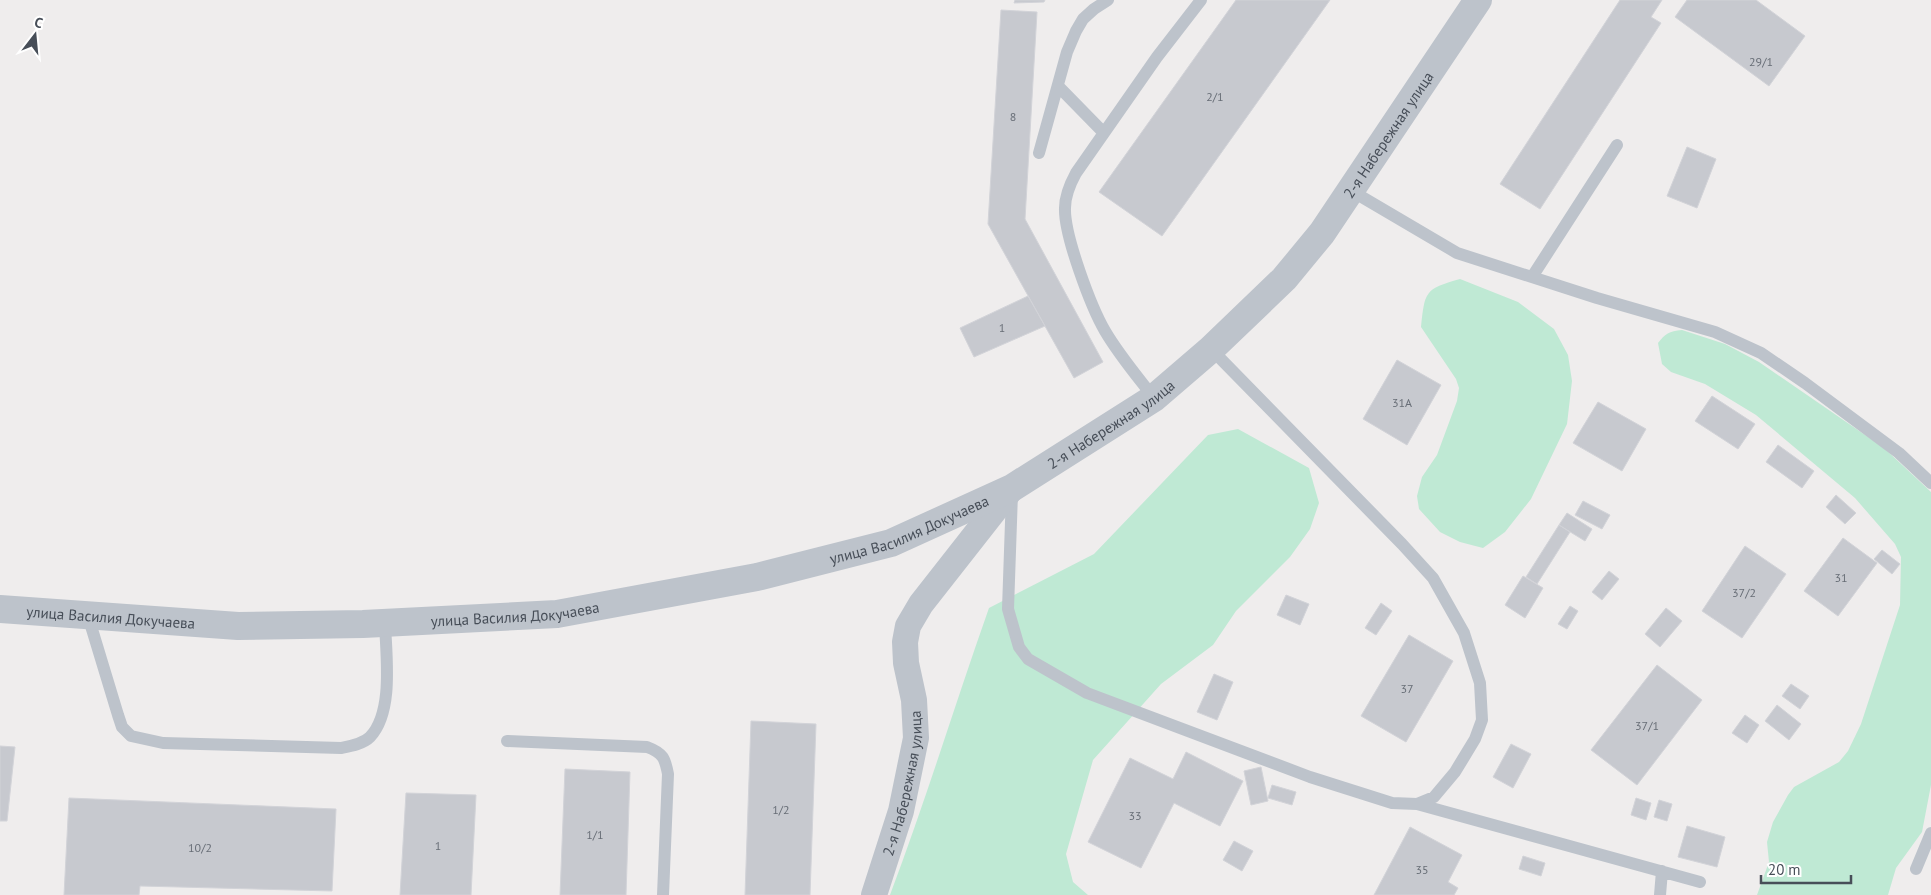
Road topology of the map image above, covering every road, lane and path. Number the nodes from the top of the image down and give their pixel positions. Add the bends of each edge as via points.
1 (1108, 0) edge
2 (1201, 0) edge
3 (1478, 0) edge
4 (1058, 86) junction
5 (1104, 133) junction
6 (1616, 145) dead end
7 (1039, 152) dead end
8 (1350, 190) junction
9 (1532, 277) junction
10 (1211, 349) junction
11 (1154, 398) junction
12 (1931, 483) edge
13 (1012, 488) junction
14 (0, 609) edge
15 (88, 616) junction
16 (385, 623) junction
17 (506, 741) dead end
18 (1417, 804) junction
19 (1931, 833) edge
20 (1916, 869) dead end
21 (1662, 872) junction
22 (1700, 882) dead end
23 (663, 895) edge
24 (874, 895) edge
25 (1660, 895) edge

1 - 4 lane via 1094,8 1076,31
2 - 5 lane
3 - 8 street, 2-я Набережная улица
4 - 5 lane
4 - 7 lane
5 - 11 lane via 1069,185 1064,211 1071,245 1104,328 1123,360
6 - 9 lane
8 - 9 lane via 1457,253
8 - 10 street, 2-я Набережная улица via 1322,233 1284,279
9 - 12 lane via 1715,332 1761,353 1899,453
10 - 11 street, 2-я Набережная улица
10 - 18 lane via 1433,578 1464,633 1480,683 1482,720 1455,772 1434,797
11 - 13 street, 2-я Набережная улица
13 - 16 street, улица Василия Докучаева via 891,543 757,577 557,614
13 - 18 lane via 1008,609 1019,647 1028,659 1087,694 1301,774 1384,802
13 - 24 street, 2-я Набережная улица via 921,604 908,626 906,663 914,700 916,738 901,811
14 - 15 street, улица Василия Докучаева
15 - 16 street, улица Василия Докучаева via 238,626
15 - 16 lane via 122,727 131,736 163,743 341,748 369,738 380,723 386,689
17 - 23 lane via 647,747 659,752 668,774
18 - 21 lane
19 - 20 lane
21 - 22 lane
21 - 25 lane

